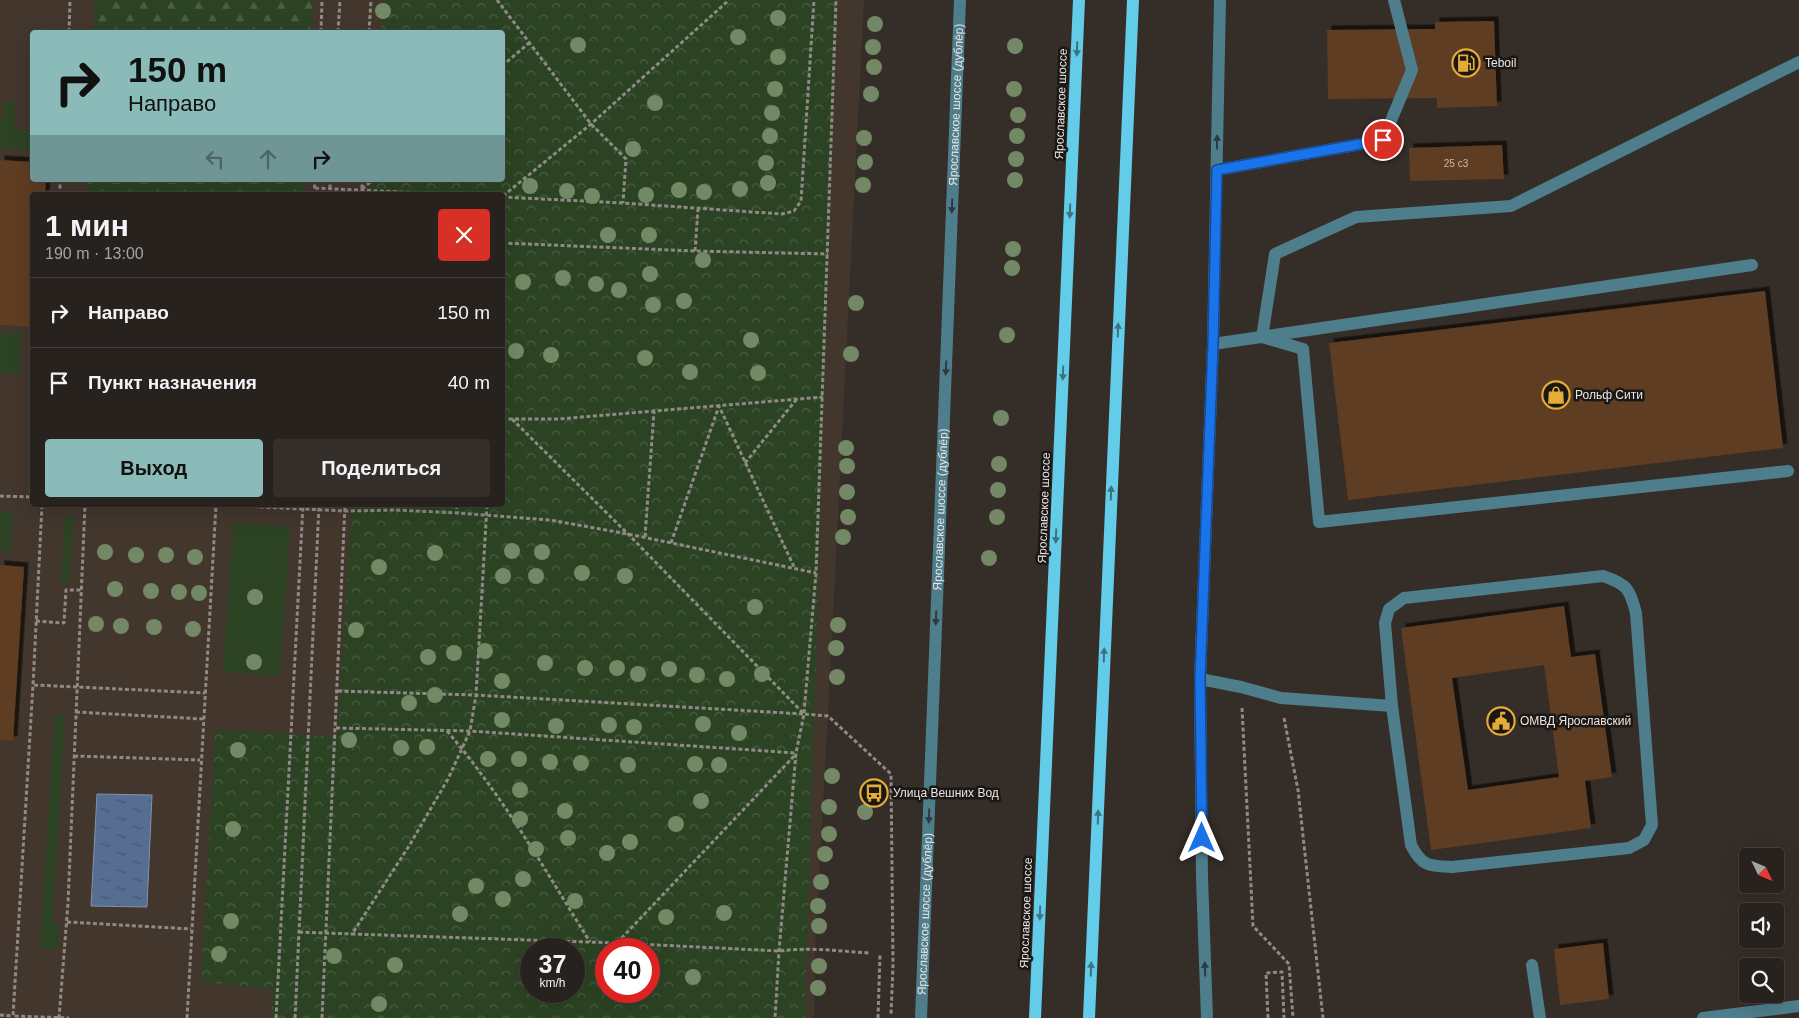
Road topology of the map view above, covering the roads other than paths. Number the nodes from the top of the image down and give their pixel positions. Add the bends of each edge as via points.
1 (960, 0) edge
2 (1079, 0) edge
3 (1133, 0) edge
4 (1220, 0) edge
5 (1394, 0) edge
6 (1799, 62) edge
7 (1217, 170) junction
8 (1752, 266) dead end
9 (1262, 337) junction
10 (1213, 344) junction
11 (1788, 471) dead end
12 (1200, 679) junction
13 (1392, 706) junction
14 (1532, 965) dead end
15 (1799, 1006) edge
16 (921, 1018) edge
17 (1035, 1018) edge
18 (1089, 1018) edge
19 (1207, 1018) edge
20 (1540, 1018) edge
21 (1703, 1018) edge

1 -> 16 street, Ярославское шоссе (дублёр)
2 -> 17 main road, Ярославское шоссе
18 -> 3 main road
7 -> 4 street
5 - 7 street via 1412,70 1383,140
6 - 9 street via 1511,206 1356,217 1275,254
7 - 10 street
8 - 9 street
9 - 10 street
9 - 11 street via 1302,349 1319,522
10 - 12 street
12 - 13 street via 1281,698
19 -> 12 street
13 - 13 street via 1411,846 1417,858 1430,866 1452,867 1629,848 1644,840 1652,825 1636,613 1631,593 1618,581 1603,576 1404,598 1389,609 1384,623
14 - 20 street
15 - 21 street

